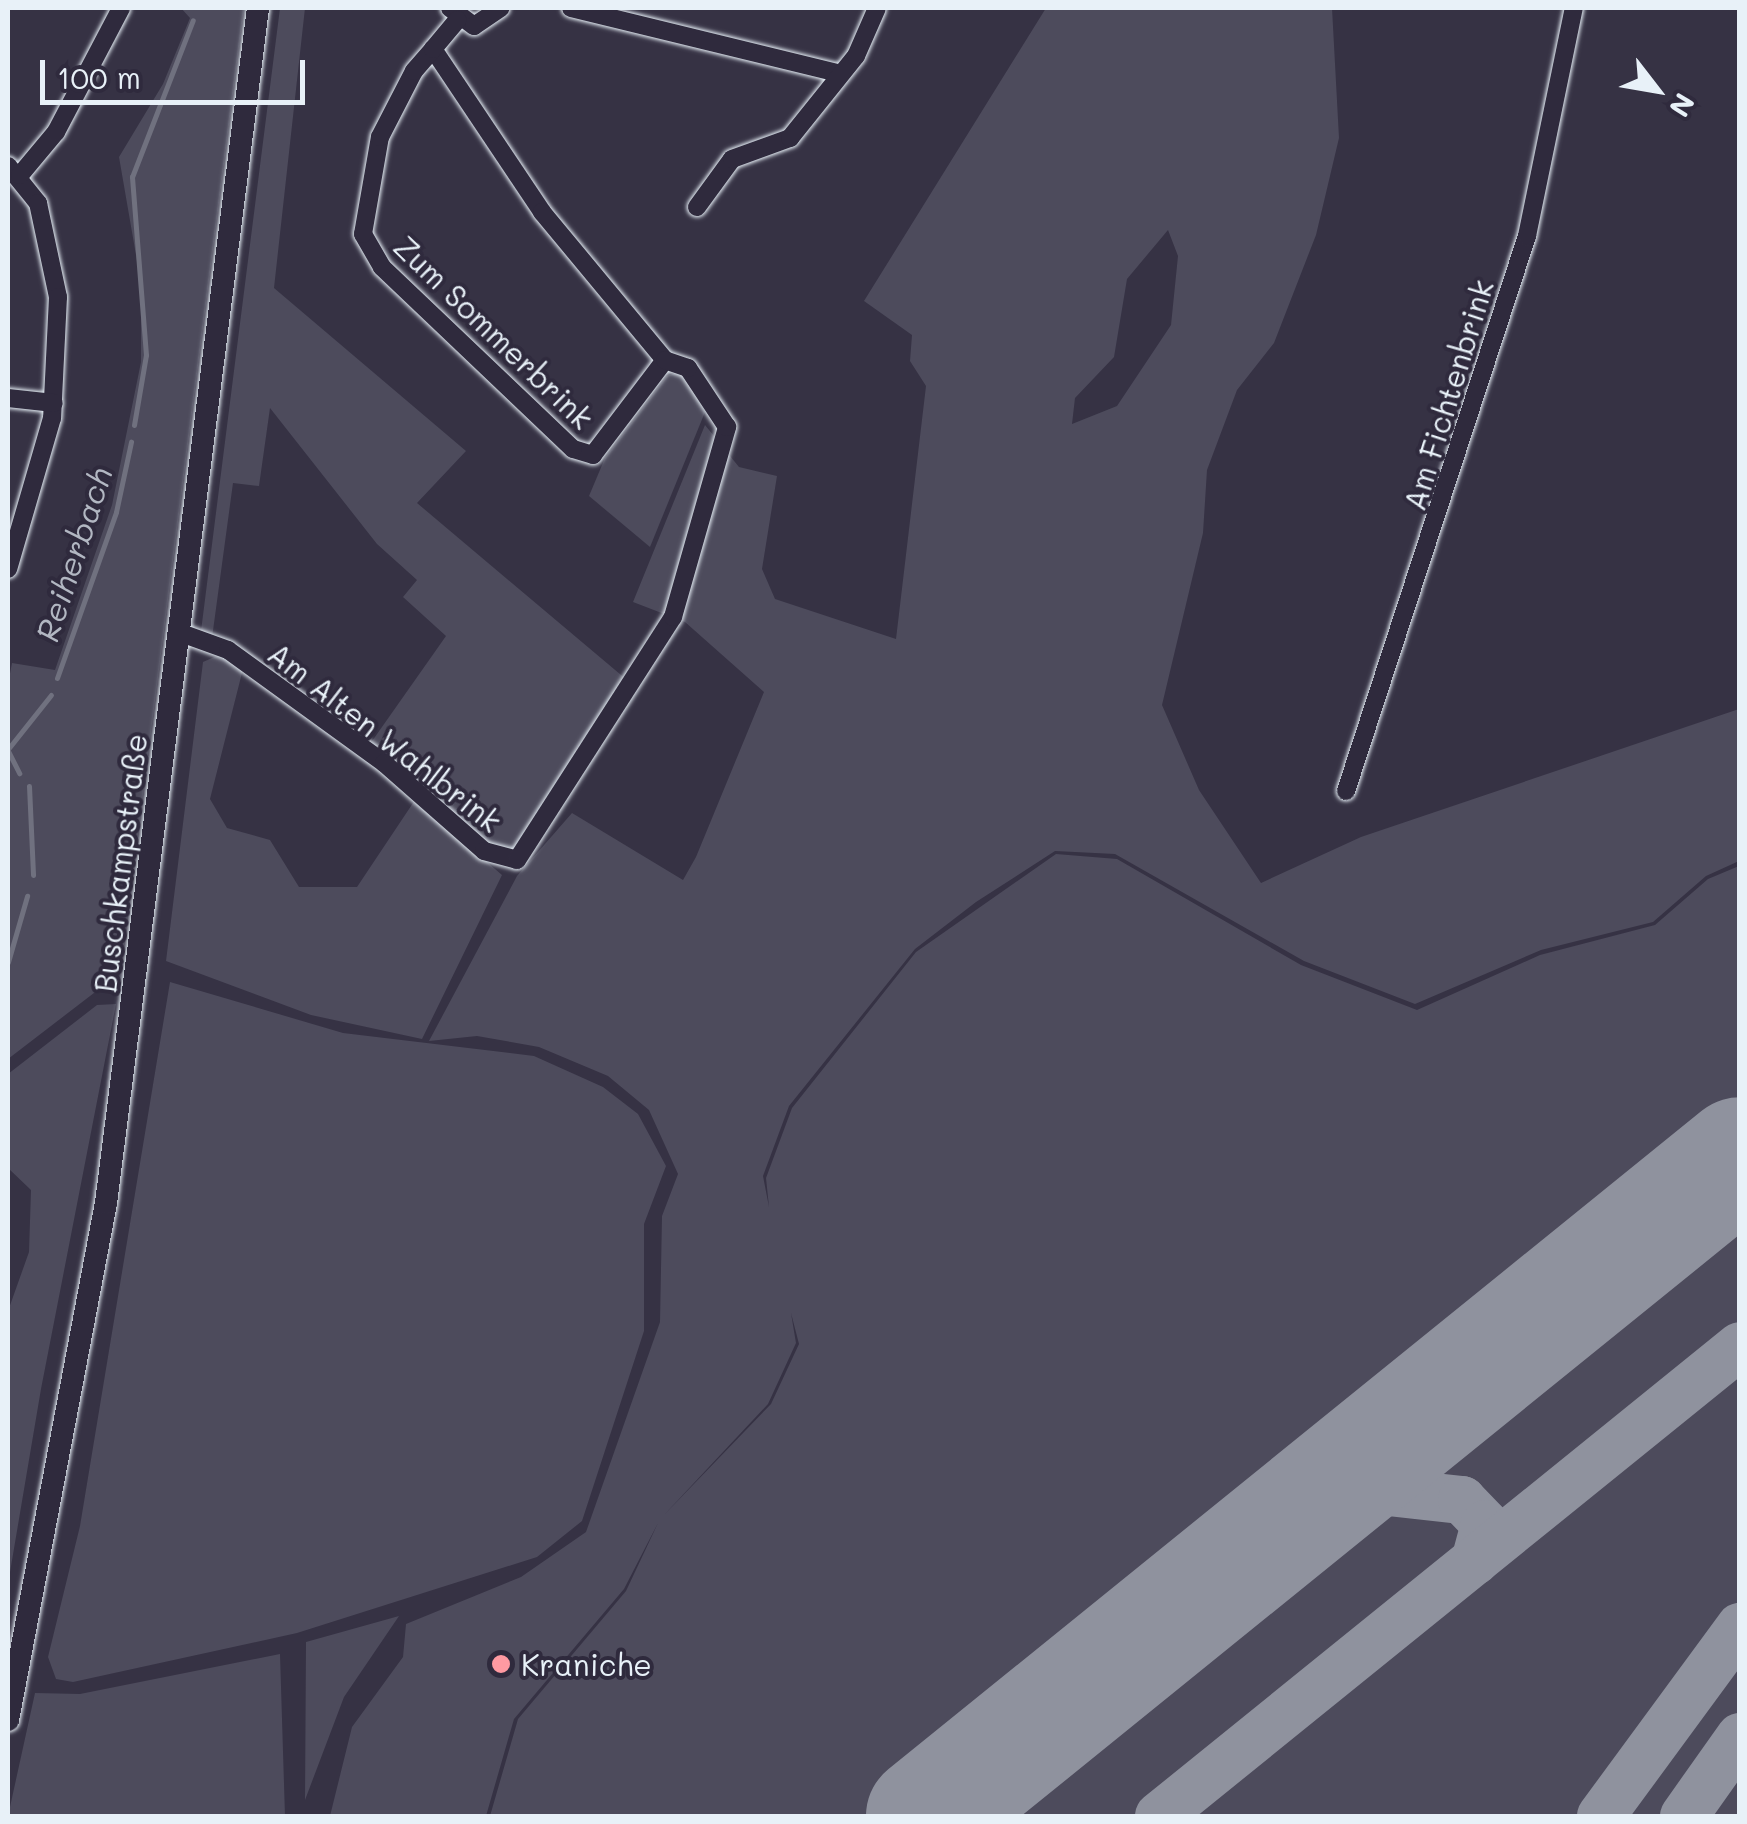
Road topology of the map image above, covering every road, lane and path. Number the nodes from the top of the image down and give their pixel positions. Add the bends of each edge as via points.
1 (121, 8) edge
2 (258, 8) edge
3 (501, 8) edge
4 (571, 8) edge
5 (878, 8) edge
6 (1574, 8) edge
7 (453, 14) edge
8 (433, 49) junction
9 (838, 73) junction
10 (14, 171) edge
11 (697, 207) dead end
12 (664, 360) junction
13 (8, 398) edge
14 (54, 404) junction
15 (8, 569) edge
16 (181, 633) junction
17 (1346, 791) dead end
18 (8, 1720) edge

1 - 10 street via 75,100
2 - 16 main road, Buschkampstraße
3 - 7 street via 486,24
4 - 9 street
5 - 9 street
6 - 17 street, Am Fichtenbrink via 1527,236
7 - 8 street, Zum Sommerbrink
8 - 12 street via 542,212
8 - 12 street, Zum Sommerbrink via 398,99 370,164 361,214 370,251 583,454 602,450
9 - 11 street via 790,138 732,158
10 - 14 street via 38,204 54,266
12 - 16 street, Am Alten Wahlbrink via 688,368 728,427 719,465 674,618 517,860 492,856 228,650
13 - 14 street
14 - 15 street
16 - 18 main road, Buschkampstraße via 106,1203

